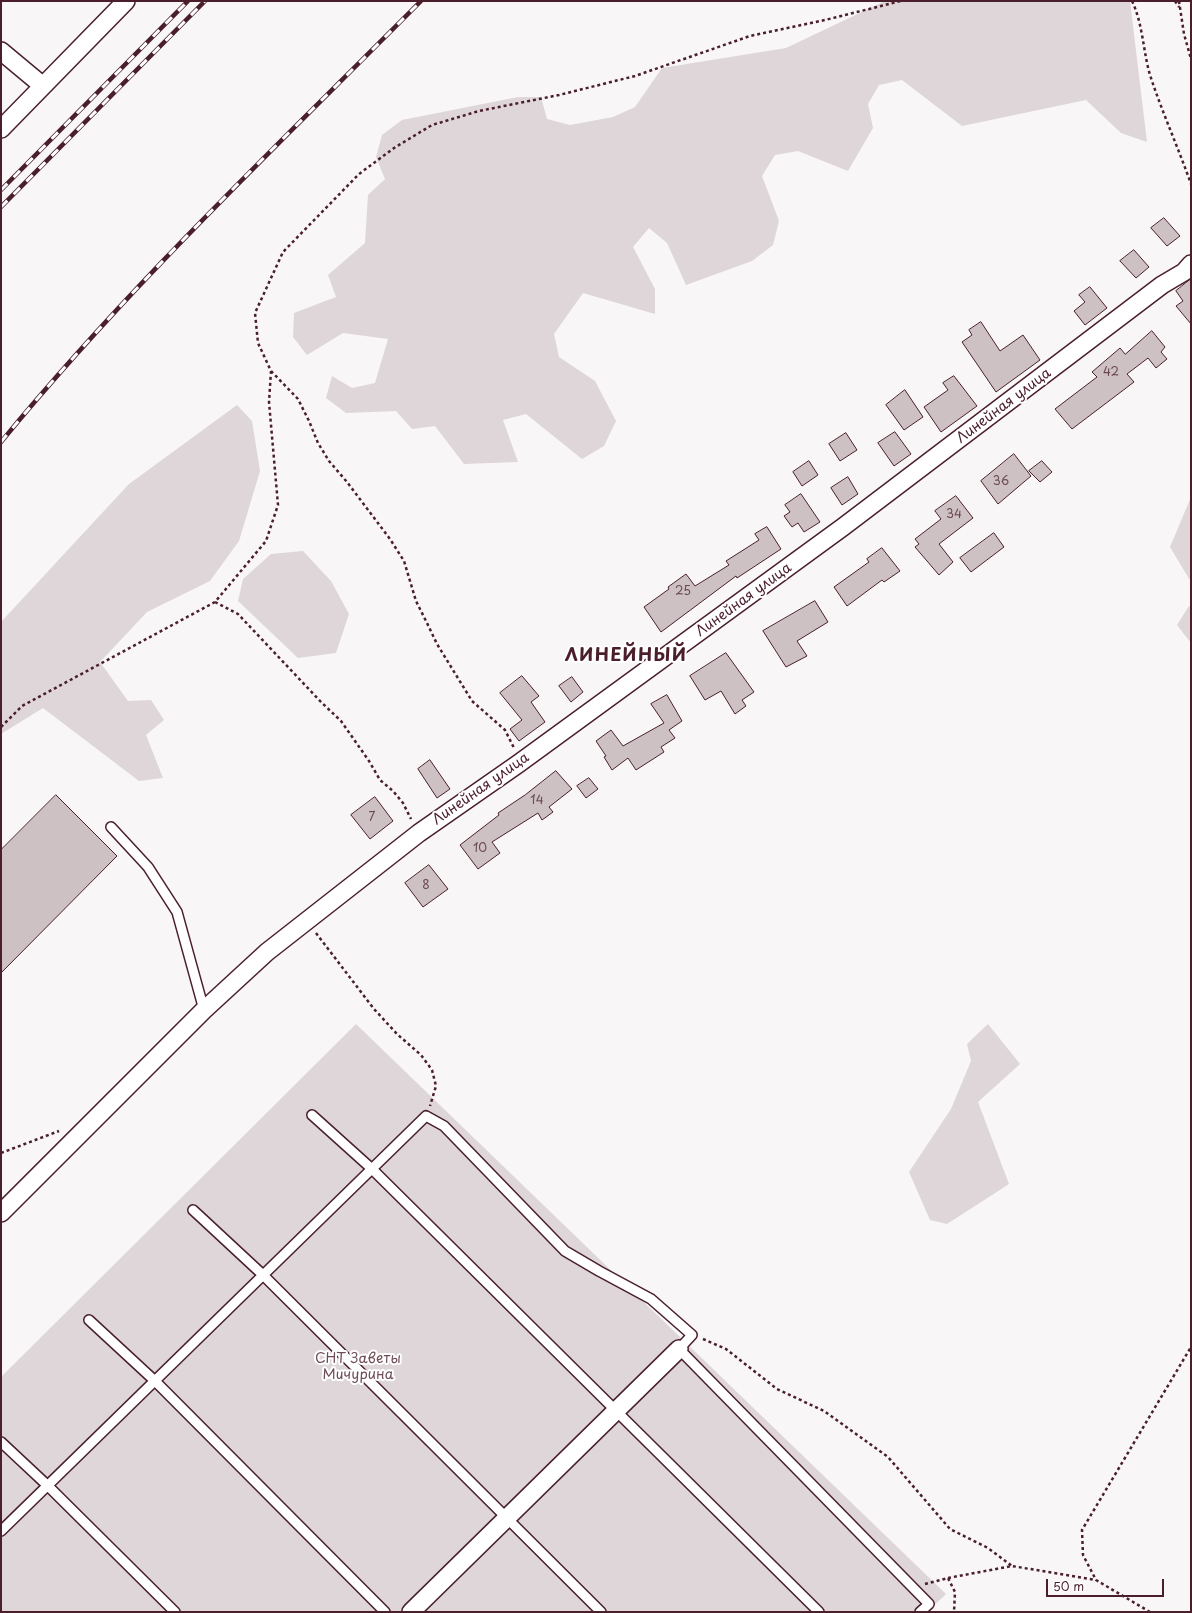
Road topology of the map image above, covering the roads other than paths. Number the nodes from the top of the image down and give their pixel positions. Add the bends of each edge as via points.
1 (126, 1) edge
2 (1, 51) edge
3 (43, 86) junction
4 (1, 129) edge
5 (1191, 264) edge
6 (111, 827) dead end
7 (204, 1010) junction
8 (312, 1115) dead end
9 (372, 1169) junction
10 (193, 1210) dead end
11 (1, 1213) edge
12 (263, 1275) junction
13 (89, 1320) dead end
14 (679, 1349) junction
15 (155, 1381) junction
16 (616, 1411) junction
17 (1, 1442) edge
18 (48, 1485) junction
19 (506, 1519) junction
20 (1, 1531) edge
21 (174, 1612) edge
22 (385, 1612) edge
23 (411, 1612) edge
24 (601, 1612) edge
25 (819, 1612) edge
26 (920, 1612) edge

1 - 3 street
2 - 3 street
3 - 4 street
5 - 7 street, Линейная улица via 1184,272 1156,290 843,527 419,833 268,952
6 - 7 lane via 148,867 177,912
7 - 11 street, Линейная улица
8 - 9 lane
9 - 12 lane
9 - 14 lane via 426,1116 444,1126 565,1250 651,1299 688,1331 692,1335
9 - 16 lane
10 - 12 lane
12 - 15 lane
12 - 19 lane
13 - 15 lane
14 - 16 street
14 - 26 lane via 928,1604
15 - 18 lane
15 - 22 lane
16 - 19 street
16 - 25 lane
17 - 18 lane
18 - 20 lane
18 - 21 lane
19 - 23 street
19 - 24 lane

